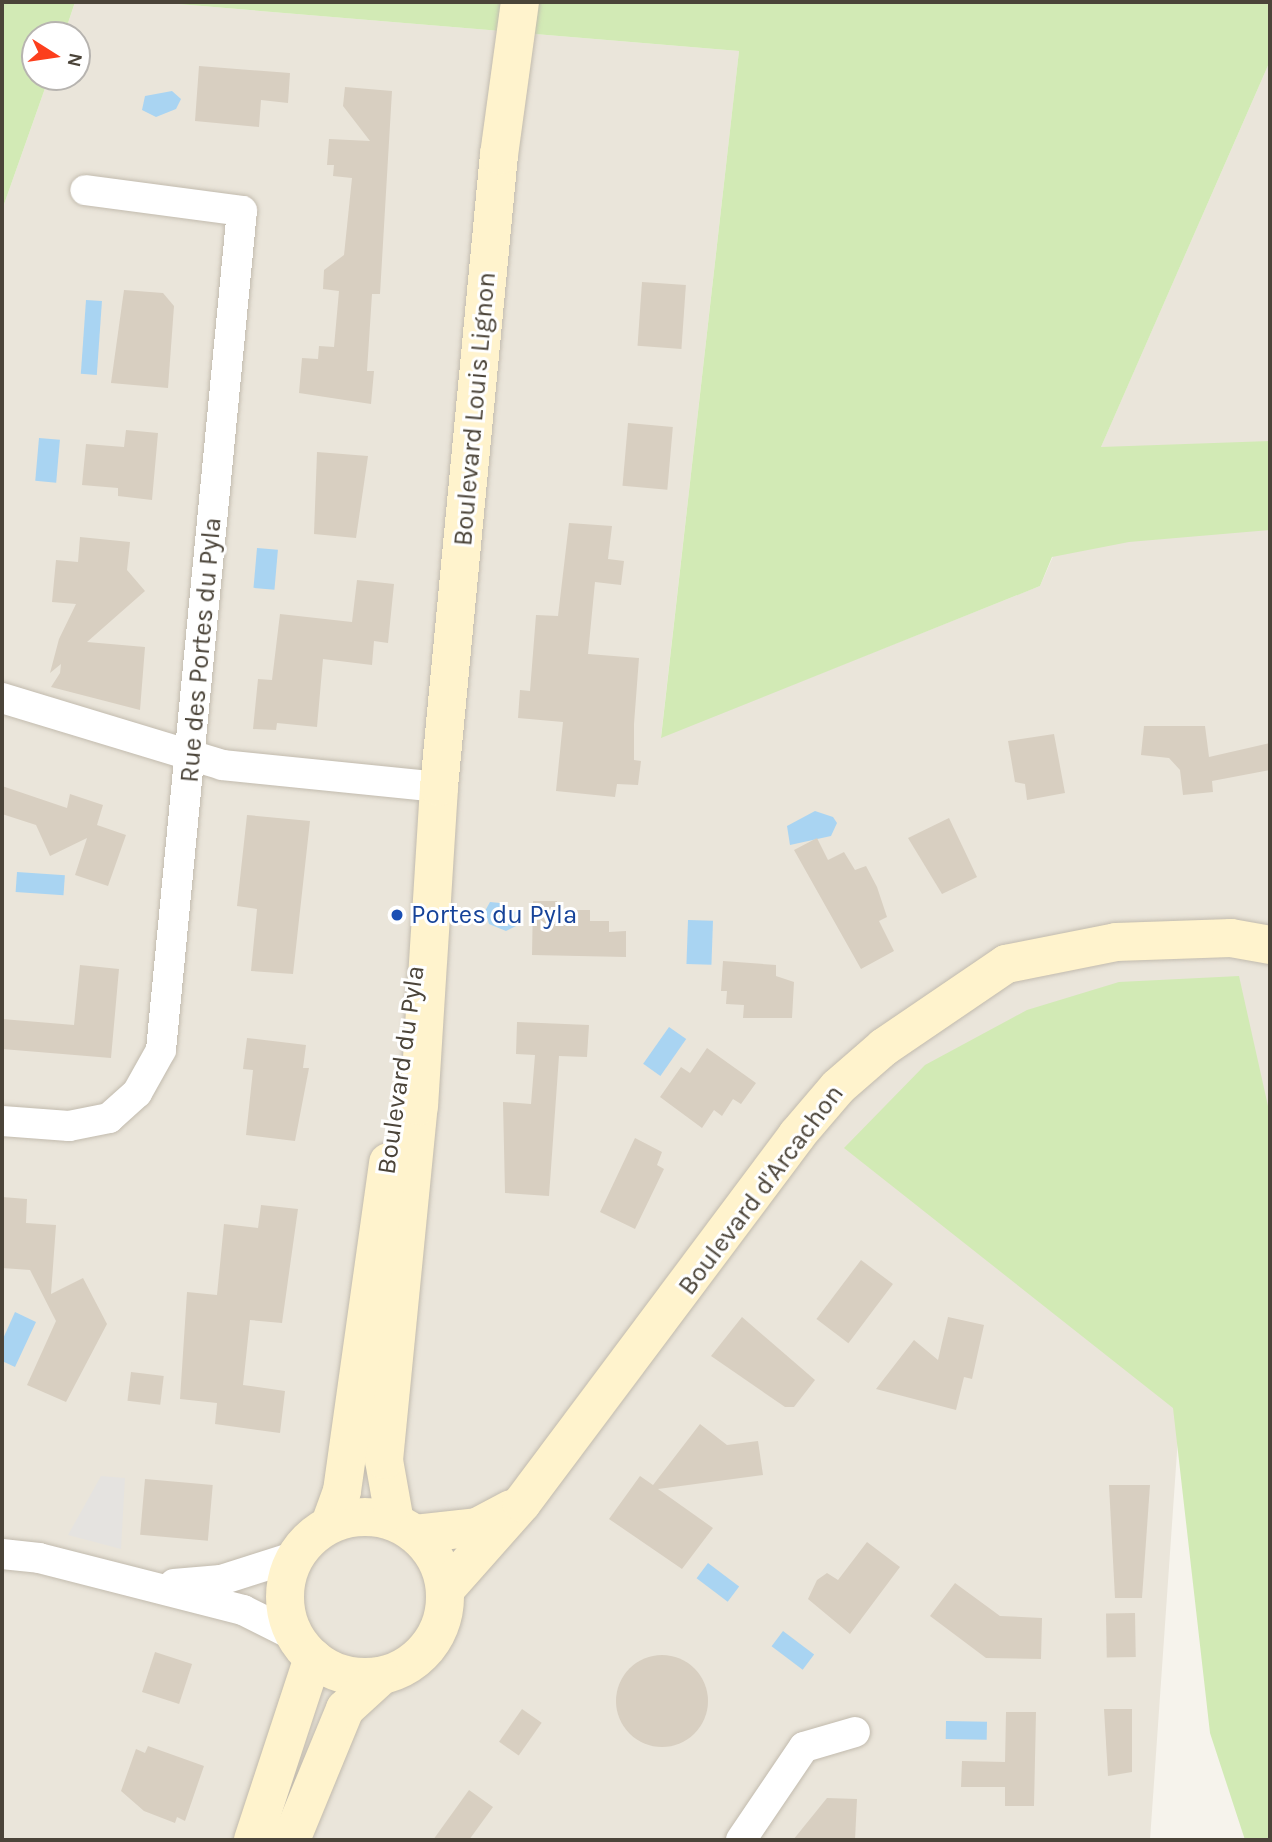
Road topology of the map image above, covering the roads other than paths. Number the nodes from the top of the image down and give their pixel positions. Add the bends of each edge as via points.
1 (520, 2) edge
2 (85, 190) dead end
3 (2, 698) edge
4 (191, 757) junction
5 (438, 802) junction
6 (1270, 945) edge
7 (2, 1121) edge
8 (522, 1503) junction
9 (330, 1524) junction
10 (405, 1528) junction
11 (2, 1553) edge
12 (296, 1556) junction
13 (142, 1584) junction
14 (445, 1590) junction
15 (304, 1647) junction
16 (381, 1676) junction
17 (855, 1732) dead end
18 (253, 1840) edge
19 (290, 1840) edge
20 (741, 1840) edge

1 - 5 main road, Boulevard Louis Lignon via 499,155
2 - 4 street, Rue des Portes du Pyla via 242,211
3 - 4 street
4 - 5 street
4 - 7 street, Rue des Portes du Pyla via 166,1025 155,1064 137,1093 110,1118 69,1126
5 - 9 main road, Boulevard du Pyla via 343,1481
5 - 10 main road, Boulevard du Pyla via 419,1106 384,1460
6 - 8 main road, Boulevard d'Arcachon via 1231,938 1116,942 1006,964 884,1046 838,1087 797,1135
8 - 10 main road, Boulevard d'Arcachon via 477,1527
8 - 14 main road, Boulevard d'Arcachon
9 - 10 main road via 365,1516
9 - 12 main road
10 - 14 main road via 435,1559
11 - 13 street
12 - 13 street via 221,1580
12 - 15 main road via 286,1580 285,1609
13 - 15 street via 243,1610
14 - 16 main road via 440,1624 422,1654
15 - 16 main road via 345,1675
15 - 18 main road
16 - 19 main road via 345,1709
17 - 20 street via 804,1748

